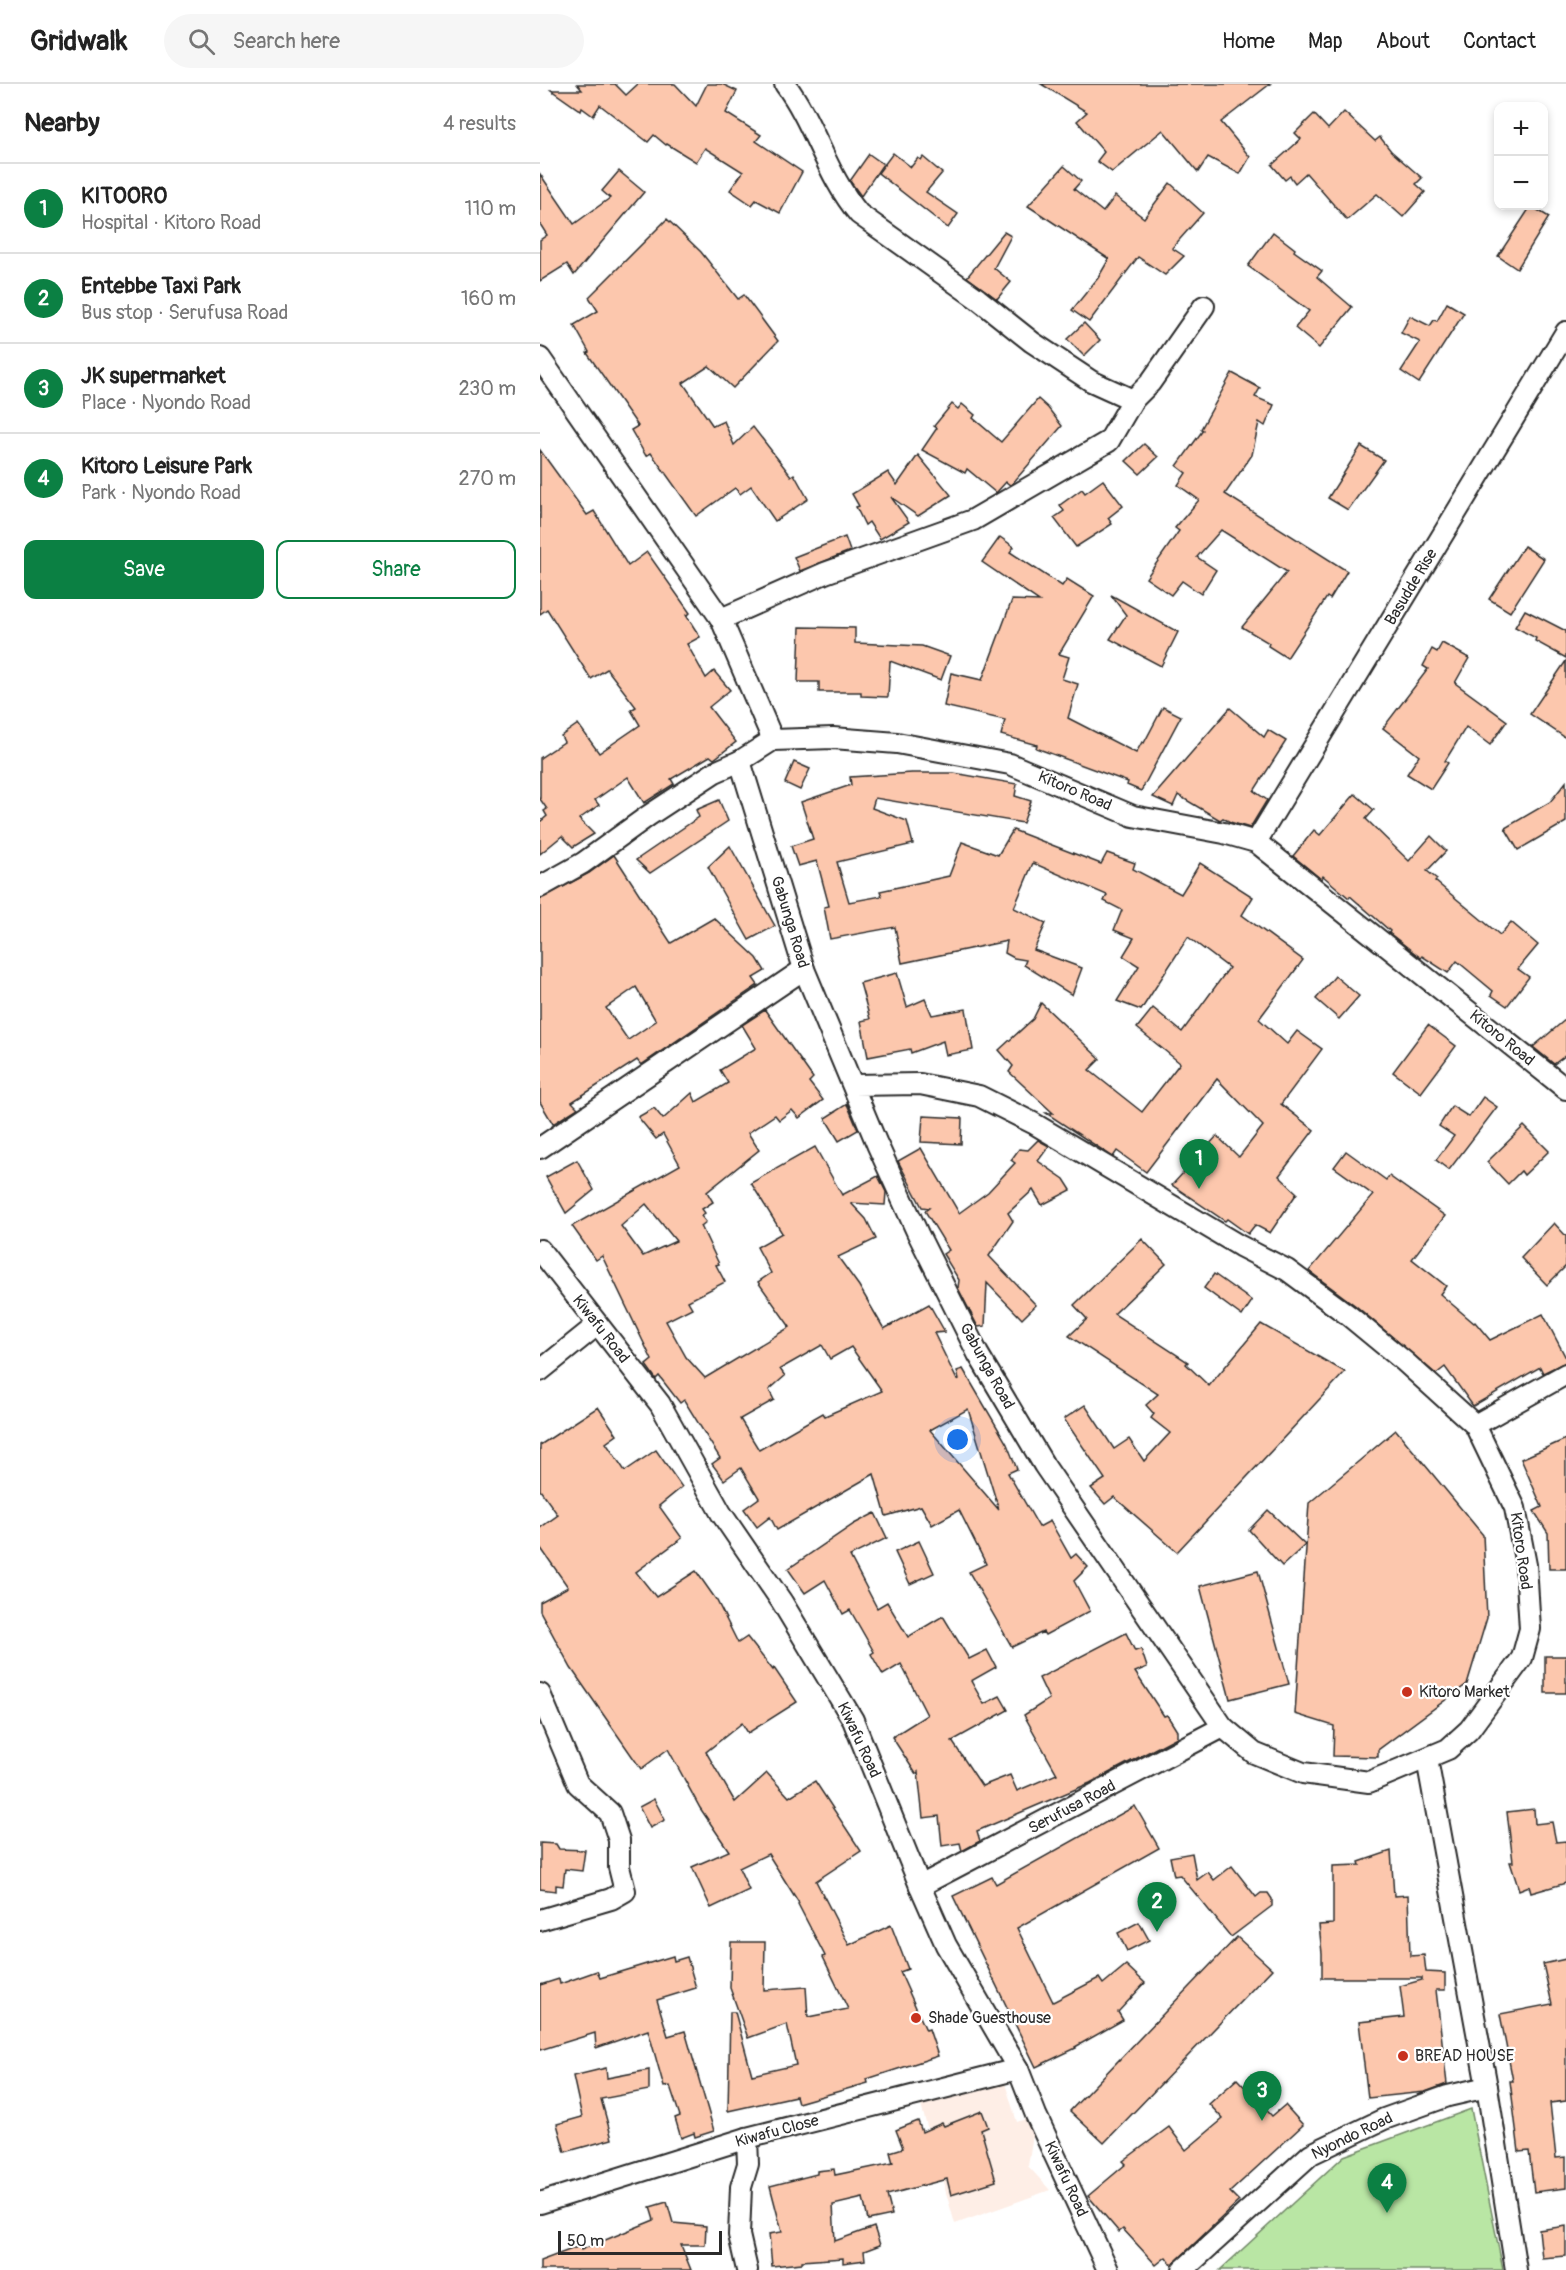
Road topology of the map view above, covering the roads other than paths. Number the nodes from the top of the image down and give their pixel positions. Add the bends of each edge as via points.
1 (785, 84) edge
2 (1204, 306) dead end
3 (1566, 332) edge
4 (540, 358) edge
5 (1133, 400) junction
6 (721, 619) junction
7 (773, 740) junction
8 (740, 761) junction
9 (1256, 842) junction
10 (540, 887) edge
11 (804, 969) junction
12 (853, 1085) junction
13 (1566, 1089) edge
14 (540, 1148) edge
15 (540, 1250) edge
16 (597, 1325) junction
17 (540, 1371) edge
18 (1566, 1374) edge
19 (1476, 1425) junction
20 (540, 1694) edge
21 (1223, 1727) junction
22 (1427, 1759) junction
23 (920, 1886) junction
24 (540, 1920) edge
25 (1017, 2069) junction
26 (1487, 2086) junction
27 (747, 2138) junction
28 (540, 2203) edge
29 (747, 2270) edge
30 (1108, 2270) edge
31 (1183, 2270) edge
32 (1516, 2270) edge

1 - 5 street via 846,199 859,214 1032,342 1091,381
2 - 5 street via 1150,383
3 - 9 street, Basudde Rise
4 - 6 street
5 - 6 street via 1109,441 973,520 825,573
6 - 7 street
7 - 8 street
7 - 9 street, Kitoro Road via 833,738 897,743 1010,764 1133,816
8 - 10 street via 714,772 583,864
8 - 11 street, Gabunga Road
9 - 13 street, Kitoro Road
11 - 12 street, Gabunga Road
11 - 14 street
12 - 19 street, Kitoro Road via 920,1084 979,1096 1033,1123 1287,1270 1406,1362
12 - 21 street, Gabunga Road via 918,1234 978,1354 1044,1466
15 - 16 street, Kiwafu Road
16 - 17 street
16 - 23 street, Kiwafu Road via 660,1404 721,1513 782,1602 853,1720
18 - 19 street
19 - 22 street, Kitoro Road via 1515,1508 1526,1565 1530,1629 1522,1658 1469,1730 1448,1749
20 - 24 street via 578,1784 610,1813 620,1840 619,1867 625,1891 611,1899
21 - 22 street, Gabunga Road via 1254,1753 1303,1773 1369,1782
21 - 23 street, Serufusa Road
22 - 26 street
23 - 25 street, Kiwafu Road via 946,1945
25 - 27 street, Kiwafu Close
25 - 30 street, Kiwafu Road
26 - 31 street, Nyondo Road via 1384,2119 1311,2154
26 - 32 street
27 - 28 street, Kiwafu Close
27 - 29 street via 748,2164 741,2187 739,2235

